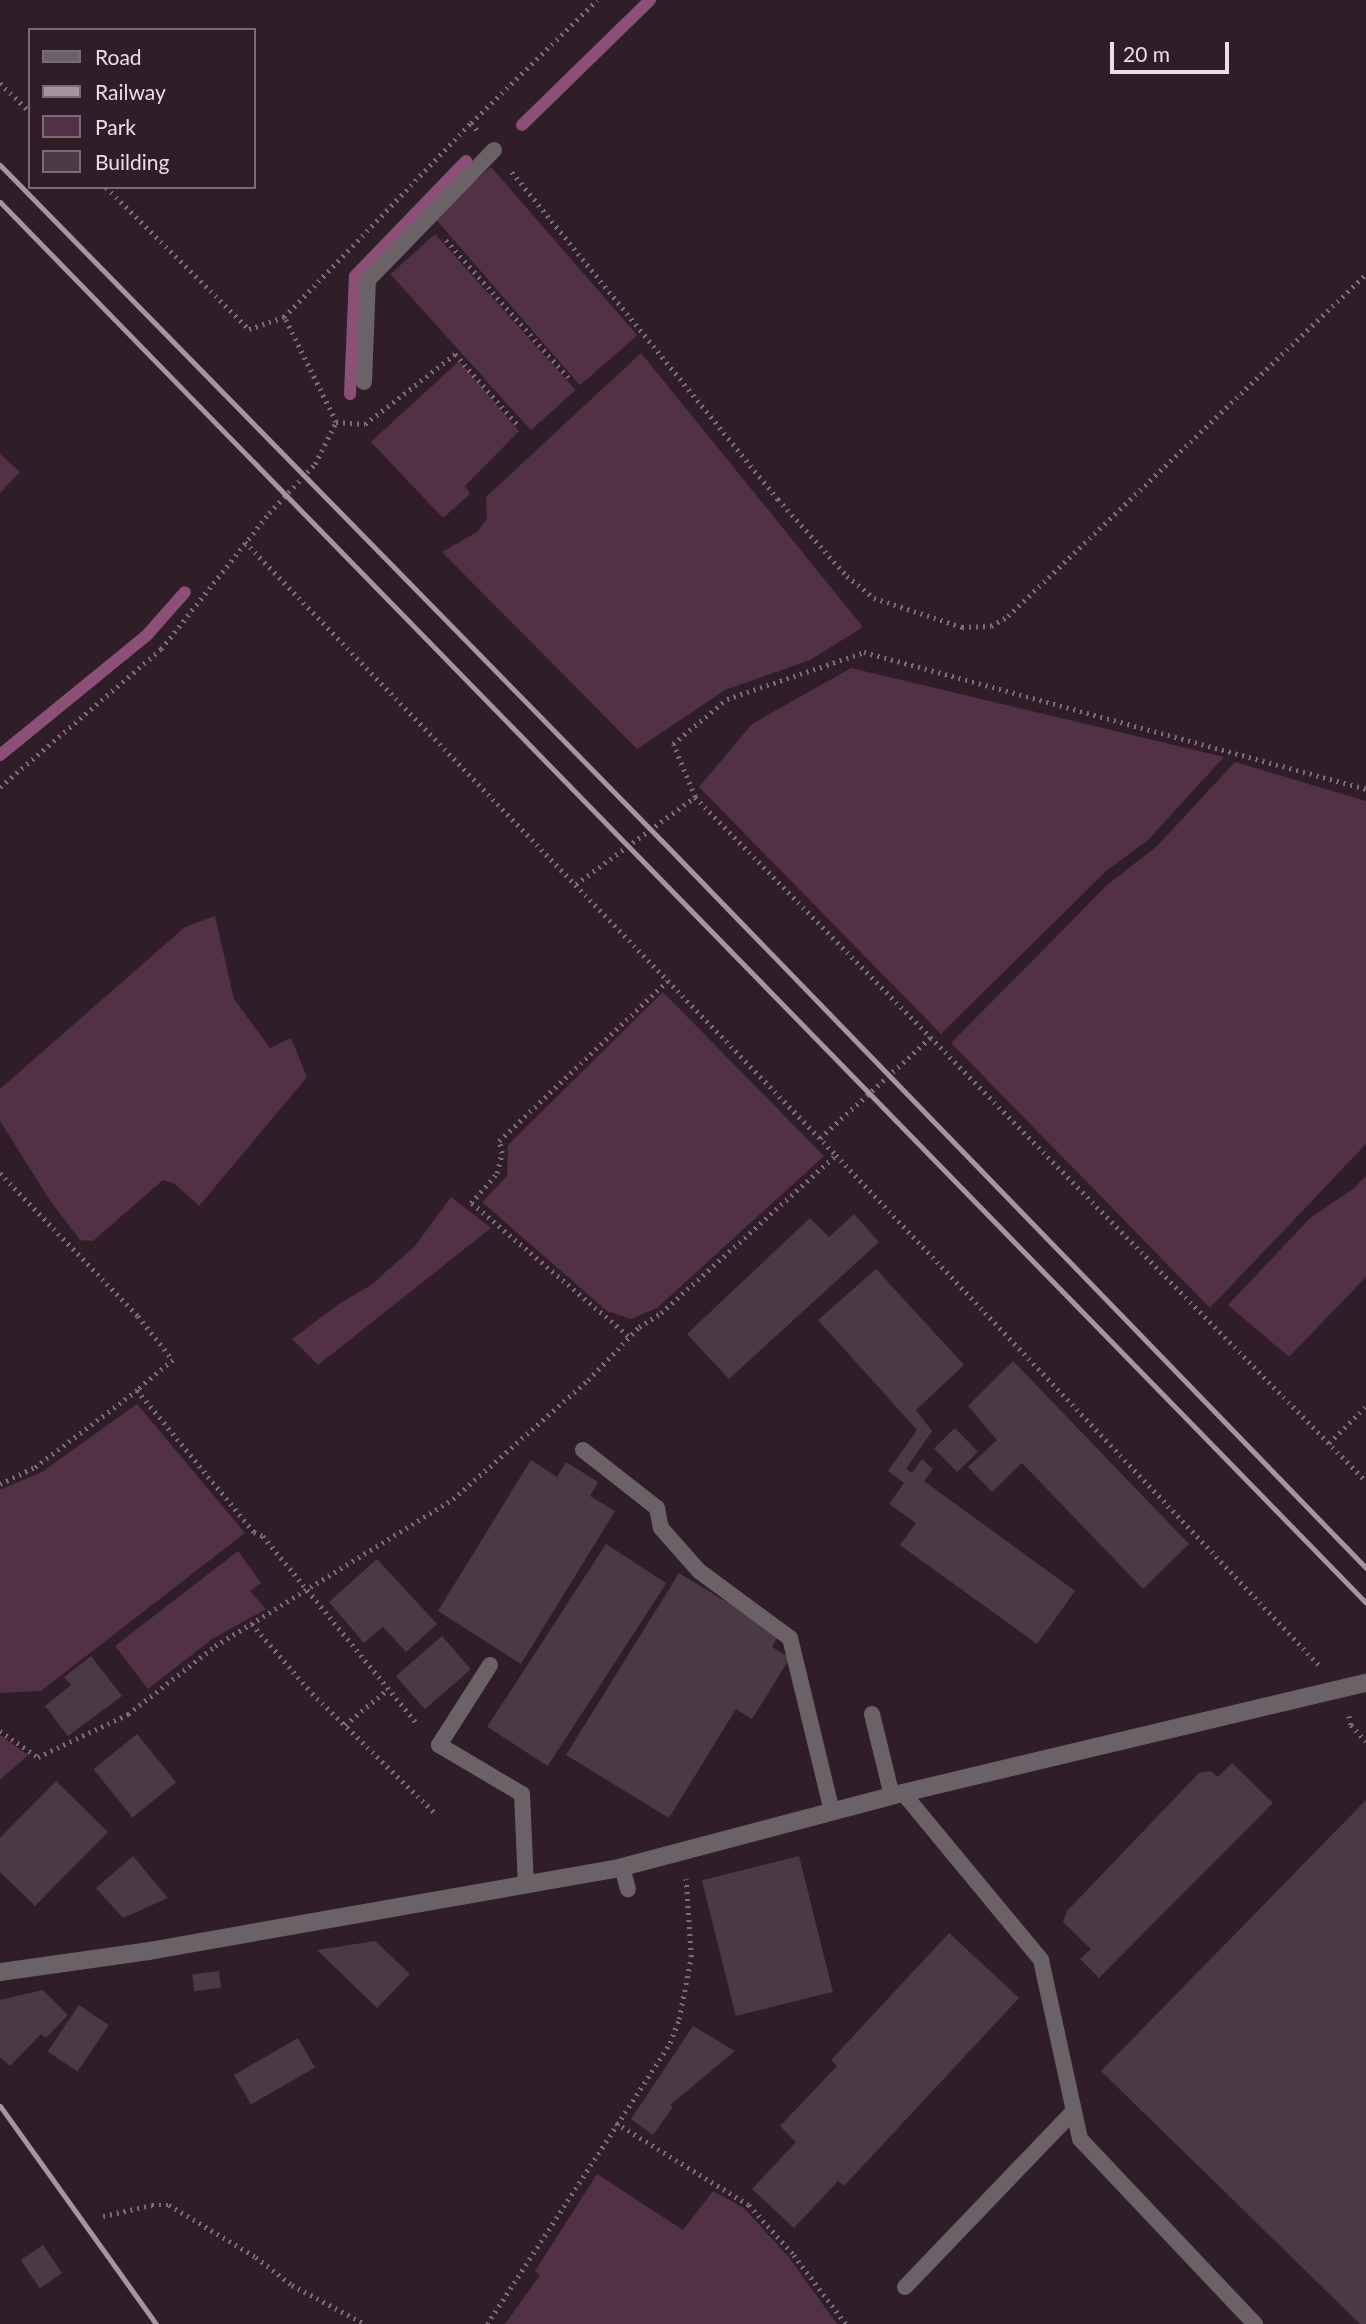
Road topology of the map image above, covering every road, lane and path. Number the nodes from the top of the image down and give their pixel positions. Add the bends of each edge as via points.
1 (597, 0) edge
2 (0, 83) edge
3 (28, 110) edge
4 (471, 123) junction
5 (494, 150) junction
6 (108, 189) edge
7 (427, 218) junction
8 (1366, 274) edge
9 (284, 317) junction
10 (569, 378) dead end
11 (364, 382) dead end
12 (335, 422) junction
13 (518, 425) dead end
14 (245, 542) junction
15 (0, 788) edge
16 (1366, 789) edge
17 (695, 797) junction
18 (576, 884) junction
19 (667, 981) junction
20 (930, 1038) junction
21 (820, 1139) junction
22 (836, 1155) junction
23 (0, 1173) edge
24 (628, 1336) junction
25 (137, 1390) junction
26 (1366, 1405) edge
27 (1329, 1443) junction
28 (583, 1451) dead end
29 (1366, 1480) edge
30 (0, 1484) edge
31 (306, 1591) junction
32 (252, 1624) junction
33 (490, 1665) dead end
34 (1366, 1683) edge
35 (1341, 1688) junction
36 (388, 1689) junction
37 (872, 1714) dead end
38 (345, 1725) junction
39 (0, 1731) edge
40 (439, 1745) junction
41 (897, 1795) junction
42 (434, 1812) dead end
43 (832, 1812) junction
44 (686, 1850) junction
45 (622, 1867) junction
46 (526, 1885) junction
47 (628, 1889) dead end
48 (0, 1972) edge
49 (1074, 2111) junction
50 (617, 2123) junction
51 (103, 2216) dead end
52 (905, 2287) dead end
53 (365, 2324) edge
54 (487, 2324) edge
55 (846, 2324) edge
56 (1255, 2324) edge

1 - 4 path
2 - 3 path
4 - 5 path
4 - 9 path
5 - 7 lane
5 - 8 path via 778,499 847,576 874,598 962,627 991,625 1008,616
6 - 9 path via 249,329
7 - 10 path
7 - 11 lane via 368,280
9 - 12 path
12 - 13 path via 365,425 456,354
12 - 14 path via 315,464
14 - 15 path via 160,649
14 - 18 path
16 - 17 path via 864,652 727,699 673,744
17 - 18 path
17 - 20 path
18 - 19 path
19 - 21 path
19 - 24 path via 499,1141 502,1153 497,1173 471,1203
20 - 21 path
20 - 27 path
21 - 22 path
22 - 24 path via 661,1313
22 - 35 path
23 - 25 path via 138,1316 173,1360
24 - 31 path via 588,1380 453,1499
25 - 30 path via 35,1467
25 - 31 path
26 - 27 path
27 - 29 path
28 - 43 lane via 657,1508 661,1528 699,1571 790,1638
31 - 32 path
31 - 36 path
32 - 38 path
32 - 39 path via 215,1646 128,1714 38,1757
33 - 40 lane
34 - 35 street
35 - 41 street
36 - 38 path
36 - 40 path
37 - 41 lane
38 - 42 path
40 - 46 lane via 522,1794
41 - 43 street
41 - 49 lane via 1041,1960
43 - 44 street
44 - 45 street
44 - 50 path via 691,1957 679,2019 670,2043
45 - 46 street
45 - 47 lane
46 - 48 street via 149,1951
49 - 52 lane
49 - 56 lane via 1080,2139
50 - 54 path
50 - 55 path via 749,2205
51 - 53 path via 169,2205 256,2257 292,2285

